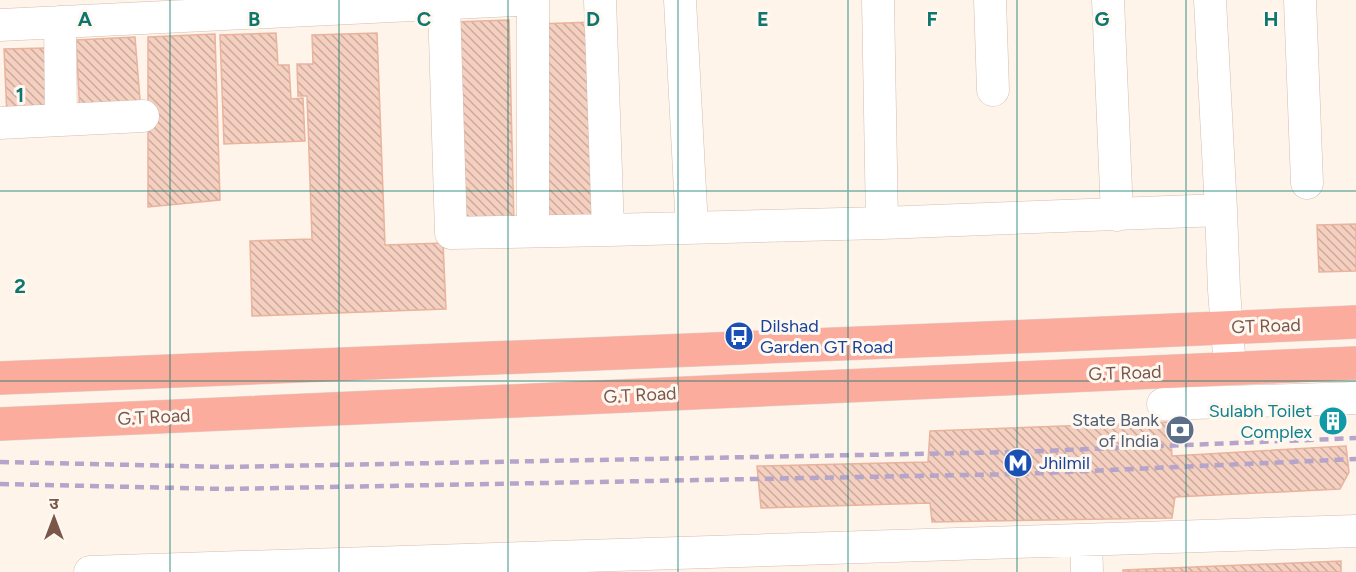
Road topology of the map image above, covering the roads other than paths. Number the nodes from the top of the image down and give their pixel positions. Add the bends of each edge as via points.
1 (516, 0) edge
2 (533, 0) edge
3 (600, 0) edge
4 (680, 0) edge
5 (878, 0) edge
6 (990, 0) edge
7 (1108, 0) edge
8 (1210, 0) edge
9 (1300, 0) edge
10 (365, 4) edge
11 (444, 4) junction
12 (285, 6) edge
13 (18, 16) edge
14 (60, 22) junction
15 (993, 90) dead end
16 (143, 116) dead end
17 (61, 120) junction
18 (0, 123) edge
19 (1307, 183) dead end
20 (1221, 210) junction
21 (1117, 215) junction
22 (882, 223) junction
23 (692, 228) junction
24 (608, 230) junction
25 (533, 231) junction
26 (1356, 322) edge
27 (1227, 327) junction
28 (1356, 363) edge
29 (1230, 368) junction
30 (0, 378) edge
31 (1356, 398) edge
32 (1163, 404) dead end
33 (0, 424) edge
34 (1356, 531) edge
35 (1086, 540) junction
36 (442, 566) edge
37 (185, 570) edge
38 (90, 572) edge
39 (1088, 572) edge

1 - 11 street
2 - 25 street
3 - 24 street
4 - 23 street
5 - 22 street
6 - 15 street
7 - 21 street
8 - 20 street
9 - 19 street
10 - 11 street
10 - 12 street
11 - 25 street via 451,233
12 - 14 street
13 - 14 street
14 - 17 street
16 - 17 street
17 - 18 street
20 - 21 street
20 - 27 street
21 - 22 street
22 - 23 street
23 - 24 street
24 - 25 street
26 - 27 highway, GT Road
27 - 29 street
27 - 30 highway, GT Road
28 - 29 highway, G.T Road
29 - 33 highway, G.T Road
31 - 32 street
34 - 35 street
35 - 36 street
35 - 39 street
36 - 37 street
37 - 38 street

